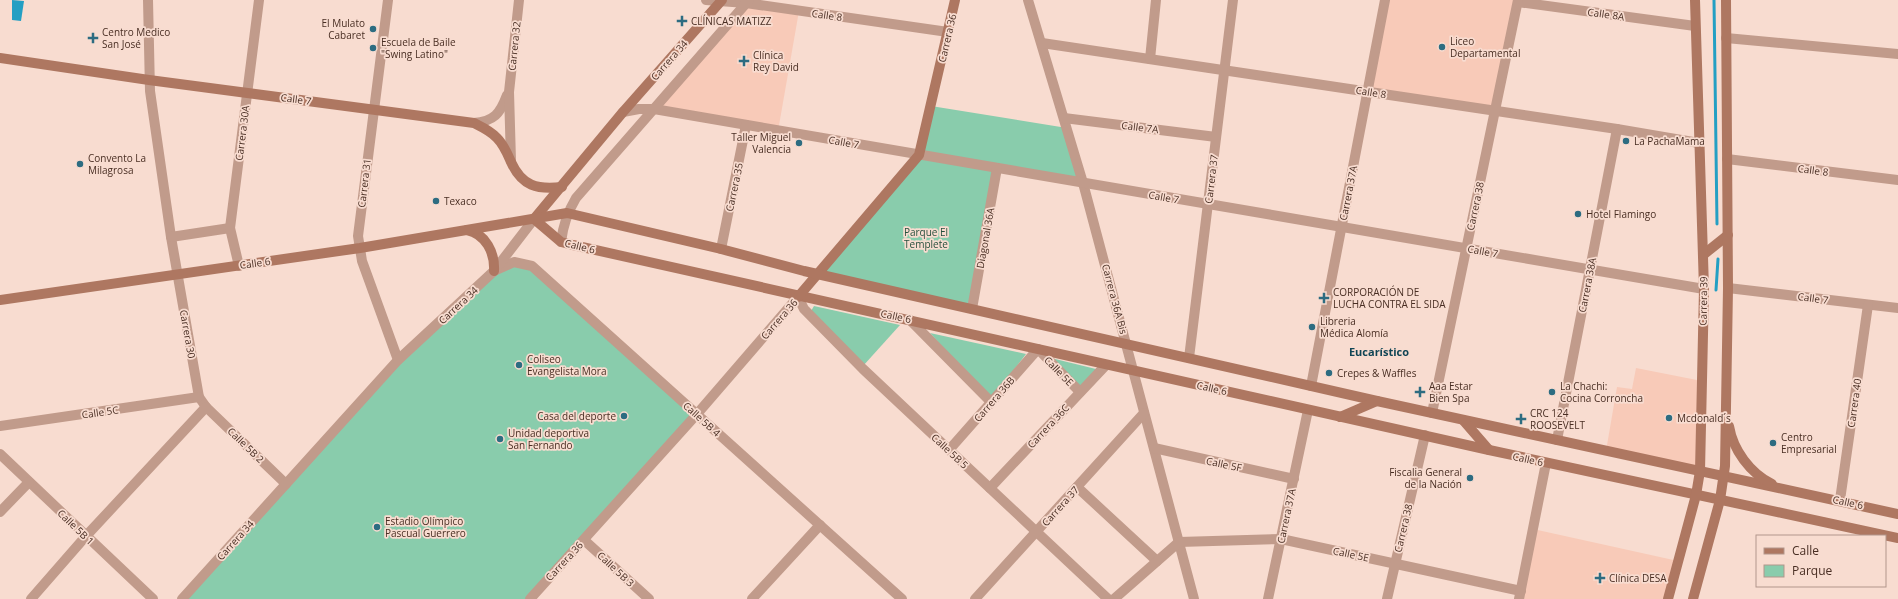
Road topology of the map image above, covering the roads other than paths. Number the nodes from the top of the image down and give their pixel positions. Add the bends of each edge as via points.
1 (148, 0) edge
2 (259, 0) edge
3 (388, 0) edge
4 (519, 0) edge
5 (706, 0) edge
6 (955, 0) edge
7 (1028, 0) edge
8 (1156, 0) edge
9 (1233, 0) edge
10 (1385, 0) edge
11 (1695, 0) edge
12 (1726, 0) edge
13 (722, 1) edge
14 (1518, 1) edge
15 (748, 2) edge
16 (1695, 26) junction
17 (948, 32) junction
18 (1726, 38) junction
19 (1042, 43) junction
20 (1898, 54) edge
21 (0, 58) edge
22 (1150, 59) junction
23 (1224, 70) junction
24 (149, 80) junction
25 (247, 92) junction
26 (509, 92) junction
27 (1367, 92) junction
28 (374, 109) junction
29 (654, 109) junction
30 (1495, 111) junction
31 (624, 112) junction
32 (1064, 118) junction
33 (474, 123) junction
34 (746, 125) junction
35 (1617, 129) junction
36 (1216, 137) junction
37 (1699, 143) junction
38 (919, 155) junction
39 (1727, 159) junction
40 (511, 163) junction
41 (997, 168) junction
42 (1898, 180) edge
43 (1083, 183) junction
44 (562, 187) junction
45 (1208, 204) junction
46 (567, 213) junction
47 (534, 219) junction
48 (1341, 227) junction
49 (230, 228) junction
50 (465, 230) junction
51 (1728, 235) junction
52 (171, 237) junction
53 (561, 242) junction
54 (360, 248) junction
55 (1466, 248) junction
56 (721, 249) junction
57 (1703, 255) junction
58 (239, 266) junction
59 (1590, 270) junction
60 (494, 271) junction
61 (818, 274) junction
62 (178, 276) junction
63 (1728, 288) junction
64 (1704, 289) junction
65 (798, 297) junction
66 (0, 300) edge
67 (1868, 305) junction
68 (1898, 308) edge
69 (972, 309) junction
70 (909, 319) junction
71 (1126, 344) junction
72 (1038, 349) junction
73 (1189, 358) junction
74 (398, 360) junction
75 (1106, 364) junction
76 (1133, 371) junction
77 (1311, 386) junction
78 (1080, 392) junction
79 (199, 397) junction
80 (1377, 401) junction
81 (991, 402) junction
82 (206, 407) junction
83 (1308, 410) junction
84 (1727, 410) junction
85 (1144, 413) junction
86 (1432, 413) junction
87 (697, 414) junction
88 (1340, 417) junction
89 (1463, 420) junction
90 (0, 426) edge
91 (1425, 434) junction
92 (1557, 440) junction
93 (1154, 448) junction
94 (949, 450) junction
95 (1489, 450) junction
96 (0, 454) edge
97 (1546, 463) junction
98 (1700, 471) junction
99 (1724, 476) junction
100 (1294, 479) junction
101 (29, 482) junction
102 (286, 484) junction
103 (1077, 487) junction
104 (990, 488) junction
105 (1781, 488) junction
106 (1696, 495) junction
107 (1720, 500) junction
108 (1840, 500) junction
109 (0, 512) edge
110 (1898, 514) edge
111 (820, 525) junction
112 (1036, 532) junction
113 (1884, 535) edge
114 (1886, 535) edge
115 (86, 536) junction
116 (1898, 538) edge
117 (584, 540) junction
118 (1281, 540) junction
119 (1179, 542) junction
120 (1157, 561) junction
121 (1395, 563) junction
122 (1520, 595) edge
123 (31, 599) edge
124 (153, 599) edge
125 (182, 599) edge
126 (530, 599) edge
127 (649, 599) edge
128 (752, 599) edge
129 (902, 599) edge
130 (975, 599) edge
131 (1108, 599) edge
132 (1114, 599) edge
133 (1194, 599) edge
134 (1268, 599) edge
135 (1387, 599) edge
136 (1668, 599) edge
137 (1693, 599) edge

1 - 24 street, Carrera 30
2 - 25 street, Carrera 30A
3 - 28 street, Carrera 31
4 - 26 street, Carrera 32
5 - 13 street, Calle 8
6 - 17 main road, Carrera 36
7 - 19 street, Carrera 36A Bis
8 - 22 street
9 - 23 street, Carrera 37
10 - 27 street, Carrera 37A
11 - 16 main road, Carrera 39
12 - 18 main road
13 - 15 street, Calle 8
13 - 31 main road, Carrera 34
14 - 16 street, Calle 8A
14 - 30 street, Carrera 38
15 - 17 street, Calle 8
15 - 29 street
16 - 37 main road, Carrera 39
17 - 38 main road, Carrera 36
18 - 20 street
18 - 39 main road
19 - 22 street, Calle 8
19 - 32 street, Carrera 36A Bis
21 - 24 main road, Calle 7
22 - 23 street, Calle 8
23 - 27 street, Calle 8
23 - 36 street, Carrera 37
24 - 25 main road, Calle 7
24 - 52 street, Carrera 30
25 - 28 main road, Calle 7
25 - 49 street, Carrera 30A
26 - 33 street, Carrera 32 via 501,110 486,121
26 - 40 street, Carrera 32
27 - 30 street, Calle 8
27 - 48 street, Carrera 37A
28 - 33 main road, Calle 7
28 - 54 street, Carrera 31 via 358,236
29 - 31 street, Calle 7
29 - 34 street, Calle 7
29 - 46 street via 576,198
30 - 35 street, Calle 8
30 - 55 street, Carrera 38
31 - 44 main road, Carrera 34
32 - 36 street, Calle 7A
32 - 43 street, Carrera 36A Bis
33 - 40 main road, Calle 7 via 498,138
34 - 38 street, Calle 7
34 - 56 street, Carrera 35
35 - 37 street, Calle 8
35 - 59 street, Carrera 38A
36 - 45 street, Carrera 37
37 - 57 main road, Carrera 39
38 - 41 street, Calle 7
38 - 61 main road, Carrera 36
39 - 42 street, Calle 8
39 - 51 main road
40 - 44 main road, Calle 7 via 517,173 535,187
41 - 43 street, Calle 7
41 - 69 street, Diagonal 36A
43 - 45 street, Calle 7
43 - 71 street, Carrera 36A Bis
44 - 47 main road, Carrera 34
45 - 48 street, Calle 7
45 - 73 street, Carrera 37
46 - 47 main road, Calle 6
46 - 53 street
46 - 56 main road, Calle 6
47 - 50 main road, Calle 6
47 - 53 main road, Calle 6
47 - 60 street, Carrera 34
48 - 55 street, Calle 7
48 - 77 street, Carrera 37A
49 - 52 street
49 - 58 street, Carrera 30A
50 - 54 main road, Calle 6
50 - 60 main road via 474,231 488,244 495,262
51 - 57 main road
51 - 63 main road
52 - 62 street, Carrera 30
53 - 65 main road, Calle 6
54 - 58 main road, Calle 6
54 - 74 street, Carrera 31 via 362,261
55 - 59 street, Calle 7
55 - 86 street, Carrera 38
56 - 61 main road, Calle 6
57 - 64 main road, Carrera 39
58 - 62 main road, Calle 6
59 - 64 street, Calle 7
59 - 92 street, Carrera 38A
60 - 74 street, Carrera 34
60 - 87 street, Calle 5B 4 via 514,262 532,266
61 - 65 main road, Carrera 36
61 - 69 main road, Calle 6
62 - 66 main road, Calle 6
62 - 79 street, Carrera 30
63 - 67 street, Calle 7
63 - 84 main road
64 - 98 main road, Carrera 39
65 - 70 main road, Calle 6
65 - 87 street, Carrera 36
65 - 94 street, Calle 5B 5 via 804,309 863,369
67 - 68 street, Calle 7
67 - 108 street, Carrera 40
69 - 71 main road, Calle 6
70 - 72 main road, Calle 6
70 - 81 street
71 - 73 main road, Calle 6
71 - 76 street, Carrera 36A Bis
72 - 75 main road, Calle 6
72 - 78 street, Calle 5E
72 - 81 street, Carrera 36B
73 - 77 main road, Calle 6
74 - 102 street, Carrera 34
75 - 76 main road, Calle 6
75 - 78 street, Carrera 36C
76 - 83 main road, Calle 6
76 - 85 street, Carrera 36A Bis
77 - 80 main road, Calle 6
78 - 104 street, Carrera 36C
79 - 82 street, Carrera 30
79 - 90 street, Calle 5C
80 - 86 main road, Calle 6
80 - 88 main road
81 - 94 street, Carrera 36B
82 - 102 street, Calle 5B 2
82 - 115 street
83 - 88 main road, Calle 6
83 - 100 street, Carrera 37A
84 - 99 main road
84 - 105 main road via 1729,429 1735,446 1746,462 1756,473
85 - 93 street, Carrera 36A Bis
85 - 103 street, Carrera 37
86 - 89 main road, Calle 6
87 - 111 street, Calle 5B 4
87 - 117 street, Carrera 36
88 - 91 main road, Calle 6
89 - 92 main road, Calle 6
89 - 95 main road
91 - 95 main road, Calle 6
91 - 121 street, Carrera 38
92 - 98 main road, Calle 6
93 - 100 street, Calle 5F
93 - 119 street, Carrera 36A Bis
94 - 104 street, Calle 5B 5
95 - 97 main road, Calle 6
96 - 101 street, Calle 5B 1
97 - 106 main road, Calle 6
97 - 122 street
98 - 99 main road, Calle 6
98 - 106 main road, Carrera 39
99 - 105 main road, Calle 6
99 - 107 main road
100 - 118 street, Carrera 37A
101 - 109 street
101 - 115 street, Calle 5B 1
102 - 125 street, Carrera 34
103 - 112 street, Carrera 37
103 - 120 street
104 - 112 street, Calle 5B 5
105 - 108 main road, Calle 6
106 - 107 main road, Calle 6
106 - 136 main road, Carrera 39
107 - 113 main road, Calle 6
107 - 137 main road
108 - 110 main road, Calle 6
111 - 128 street
111 - 129 street, Calle 5B 4
112 - 130 street, Carrera 37
112 - 131 street, Calle 5B 5
114 - 116 main road, Calle 6
115 - 123 street
115 - 124 street, Calle 5B 1
117 - 126 street, Carrera 36
117 - 127 street, Calle 5B 3
118 - 119 street, Calle 5E
118 - 121 street, Calle 5E
118 - 134 street, Carrera 37A
119 - 120 street
119 - 133 street, Carrera 36A Bis
120 - 132 street
121 - 122 street, Calle 5E
121 - 135 street, Carrera 38

